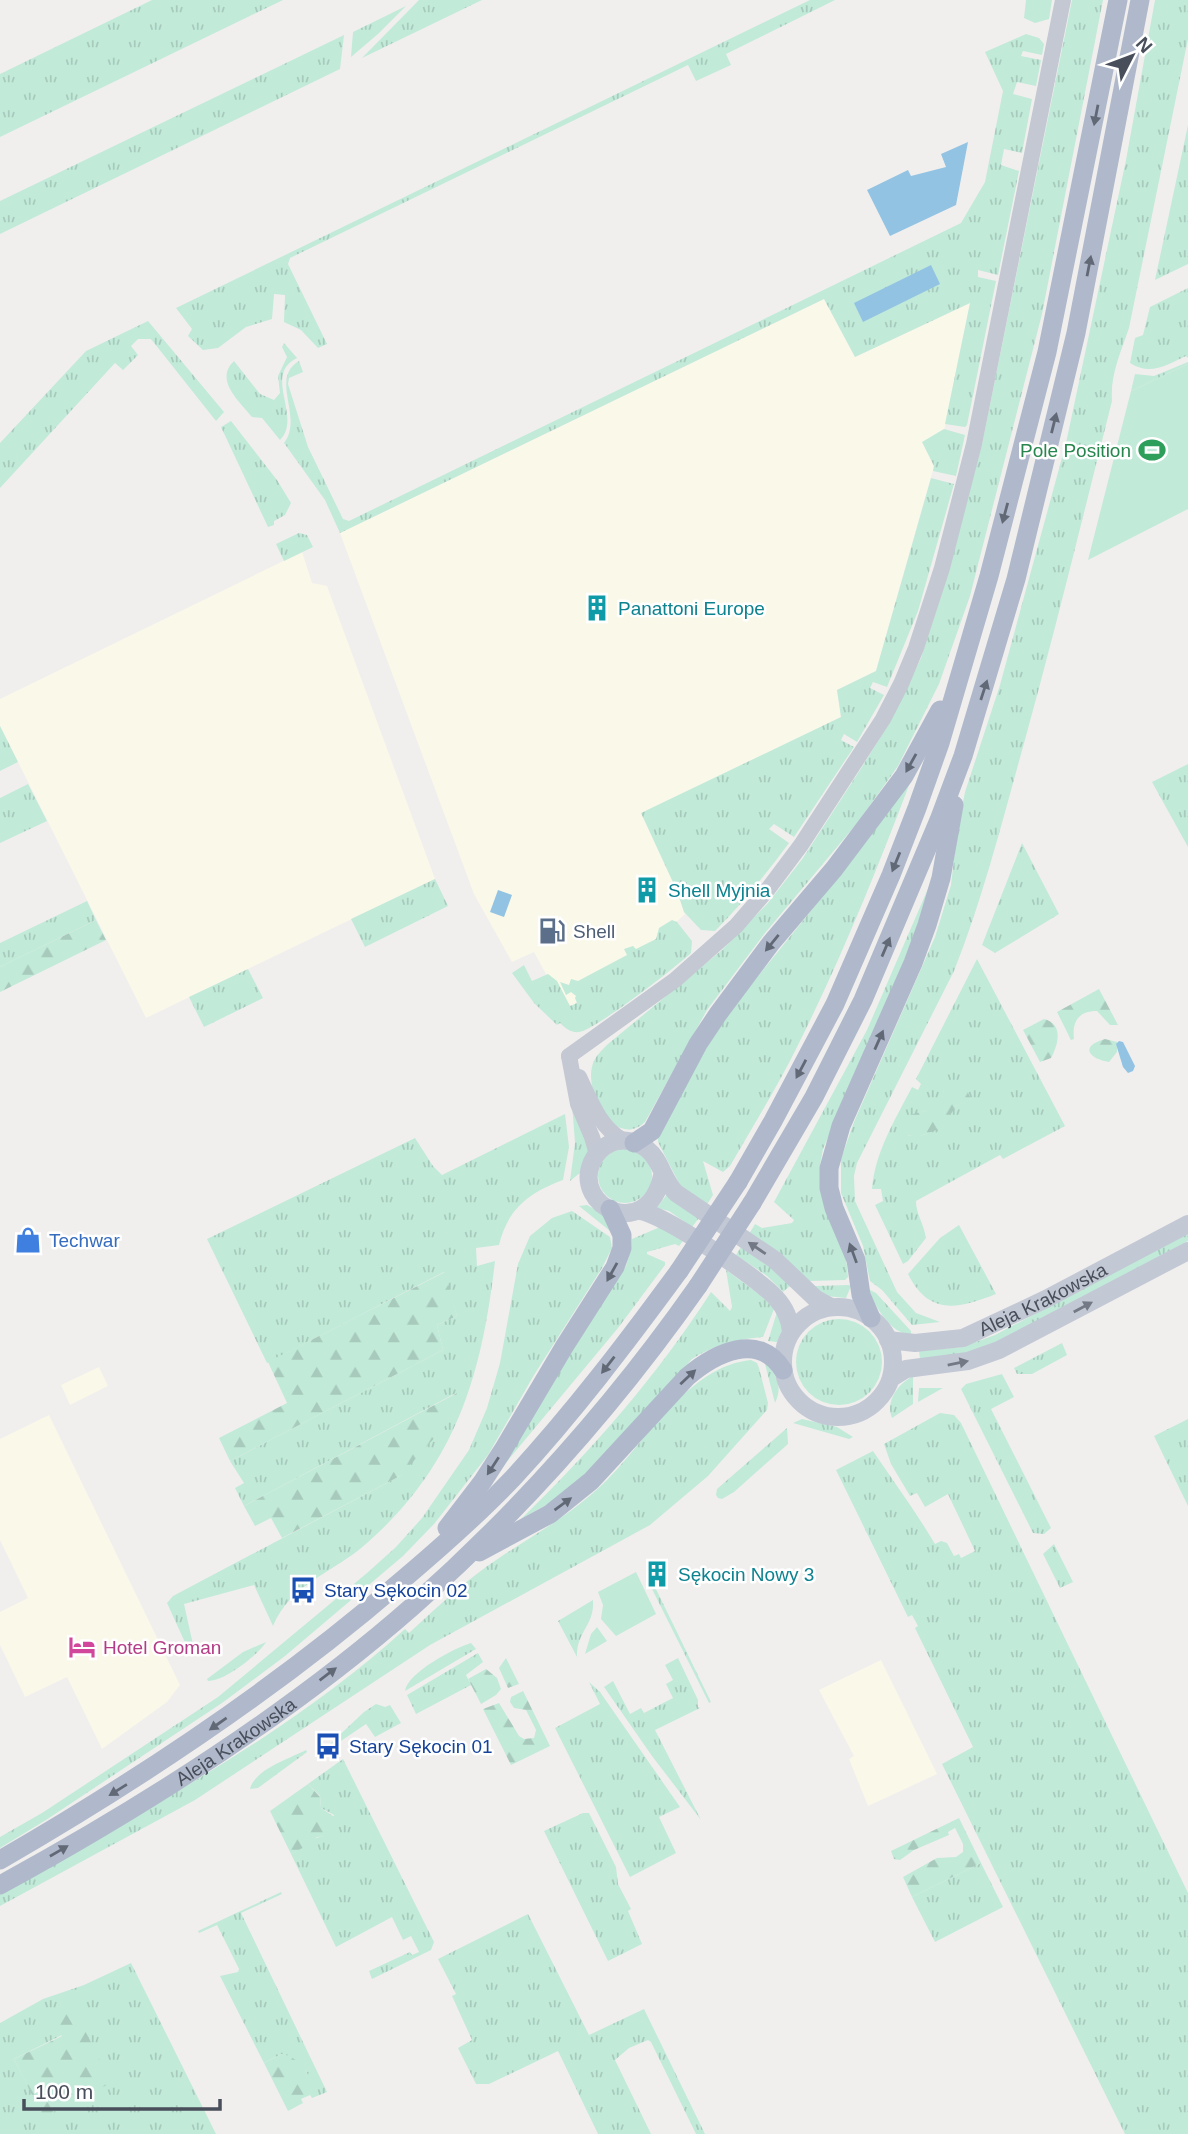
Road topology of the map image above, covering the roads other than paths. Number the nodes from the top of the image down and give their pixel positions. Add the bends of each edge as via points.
1 (1063, 0) edge
2 (1118, 0) edge
3 (1140, 0) edge
4 (963, 658) junction
5 (963, 755) junction
6 (569, 1056) junction
7 (629, 1141) junction
8 (597, 1154) junction
9 (662, 1176) junction
10 (610, 1209) junction
11 (640, 1210) junction
12 (1188, 1224) edge
13 (1188, 1251) edge
14 (829, 1306) junction
15 (871, 1318) junction
16 (791, 1332) junction
17 (888, 1340) junction
18 (783, 1370) junction
19 (893, 1377) junction
20 (452, 1569) junction
21 (408, 1574) junction
22 (0, 1860) edge
23 (0, 1885) edge

1 - 6 street via 974,444 942,568 901,684 809,834 736,926 674,980
2 -> 4 main road via 1047,352
5 -> 3 main road via 1016,579 1076,333
4 -> 7 main road via 904,776 718,1014 652,1131
4 -> 21 main road, bridge via 929,776 865,937 803,1066 738,1182 679,1271 587,1392 513,1477
15 -> 5 main road via 861,1295 856,1260 834,1208 829,1168 841,1126 928,925
20 -> 5 main road, bridge via 531,1491 643,1361 752,1203 814,1097 863,999
6 - 7 street via 609,1130
6 - 8 street via 578,1104
7 - 8 main road via 612,1142
7 - 9 main road via 653,1155
8 - 10 main road via 589,1181 597,1200
9 - 11 main road via 655,1196
14 -> 9 main road via 775,1260 676,1193
10 - 11 main road via 624,1213
10 -> 21 main road via 622,1235 615,1267 483,1481
11 - 16 main road via 661,1217 766,1288 787,1314
12 - 17 main road, Aleja Krakowska via 989,1328 963,1338 915,1343
19 -> 13 main road, Aleja Krakowska via 906,1369 968,1361 999,1350
14 - 15 main road via 849,1307
14 - 16 main road via 809,1314
15 - 17 main road
16 - 18 main road via 784,1348
17 - 19 main road
18 - 19 main road via 802,1402 832,1417 866,1410 884,1394
20 -> 18 main road via 575,1496 701,1365 752,1348 772,1356
23 -> 20 main road, Aleja Krakowska via 135,1806 273,1715 373,1640
21 -> 22 main road, Aleja Krakowska via 305,1661 220,1723

